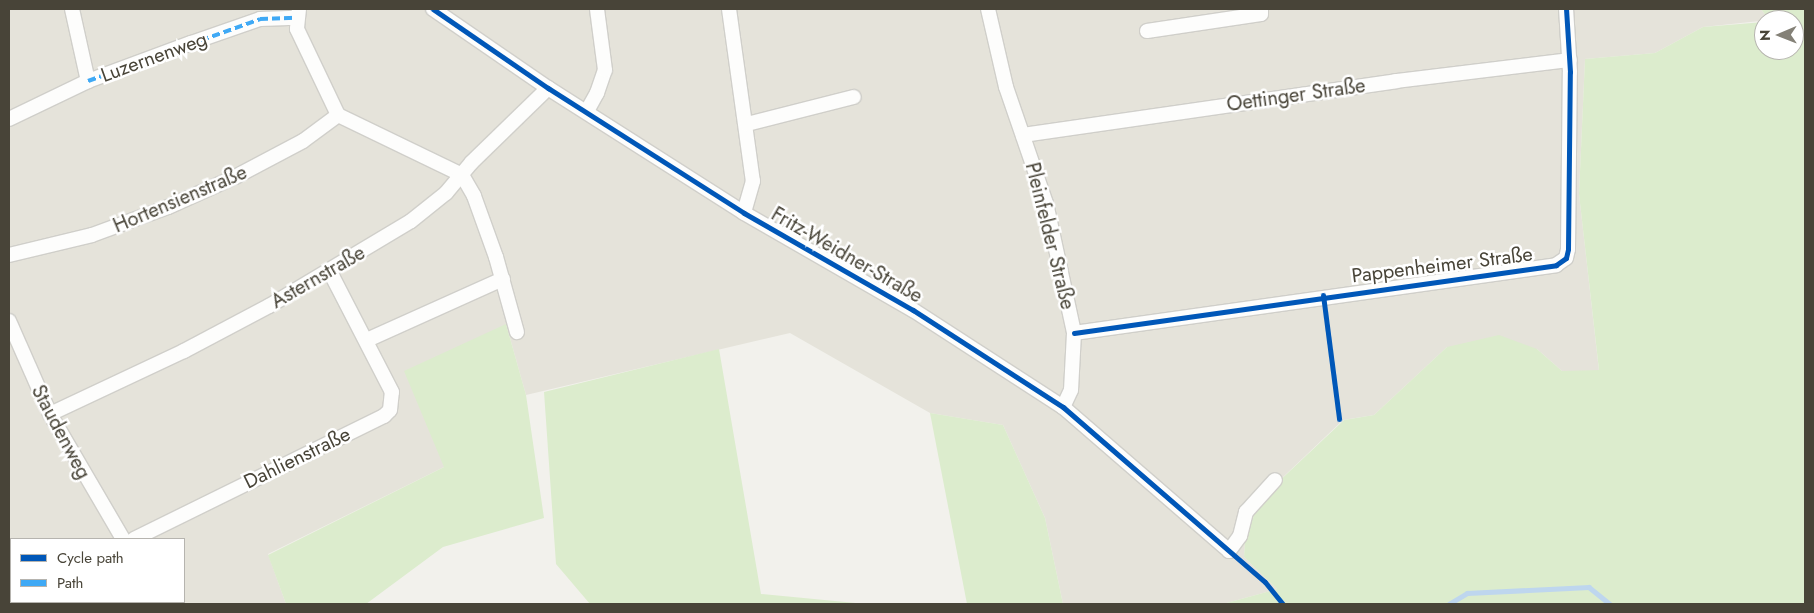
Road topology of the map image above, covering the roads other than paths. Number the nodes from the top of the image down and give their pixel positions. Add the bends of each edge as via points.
1 (72, 9) edge
2 (433, 9) edge
3 (598, 9) edge
4 (729, 9) edge
5 (988, 9) edge
6 (1261, 9) edge
7 (1566, 9) edge
8 (297, 13) edge
9 (1147, 31) dead end
10 (1570, 60) junction
11 (88, 81) junction
12 (548, 88) junction
13 (854, 96) dead end
14 (587, 111) junction
15 (338, 114) junction
16 (9, 119) edge
17 (747, 124) junction
18 (1023, 135) junction
19 (462, 175) junction
20 (744, 213) junction
21 (9, 255) edge
22 (330, 272) junction
23 (503, 279) junction
24 (9, 321) edge
25 (518, 332) dead end
26 (1074, 333) junction
27 (367, 340) junction
28 (1063, 407) junction
29 (50, 414) junction
30 (1275, 480) dead end
31 (122, 538) edge
32 (136, 538) edge

1 - 11 street
2 - 12 street, Fritz-Weidner-Straße
3 - 14 street via 605,70
4 - 17 street
5 - 18 street, Pleinfelder Straße via 1006,87
6 - 9 street via 1262,14
7 - 10 street, Pappenheimer Straße
8 - 11 street, Luzernenweg via 260,19
8 - 15 street via 297,29
10 - 18 street, Oettinger Straße via 1387,82
10 - 26 street, Pappenheimer Straße via 1568,249 1566,258 1556,265
11 - 16 street, Luzernenweg
12 - 14 street, Fritz-Weidner-Straße
12 - 19 street, Asternstraße
13 - 17 street
14 - 20 street, Fritz-Weidner-Straße
15 - 19 street
15 - 21 street, Hortensienstraße via 302,141 235,177 168,207 92,235
17 - 20 street via 753,181
18 - 26 street, Pleinfelder Straße via 1046,203
19 - 22 street, Asternstraße via 446,193 411,221
19 - 23 street via 474,196
20 - 28 street, Fritz-Weidner-Straße via 913,310
22 - 27 street, Dahlienstraße
22 - 29 street, Asternstraße via 184,351
23 - 25 street
23 - 27 street
24 - 29 street, Staudenweg
26 - 28 street, Pleinfelder Straße via 1071,390
27 - 32 street, Dahlienstraße via 392,392 393,404 384,416
28 - 30 street, Fritz-Weidner-Straße via 1229,551 1240,536 1246,512
29 - 31 street, Staudenweg

